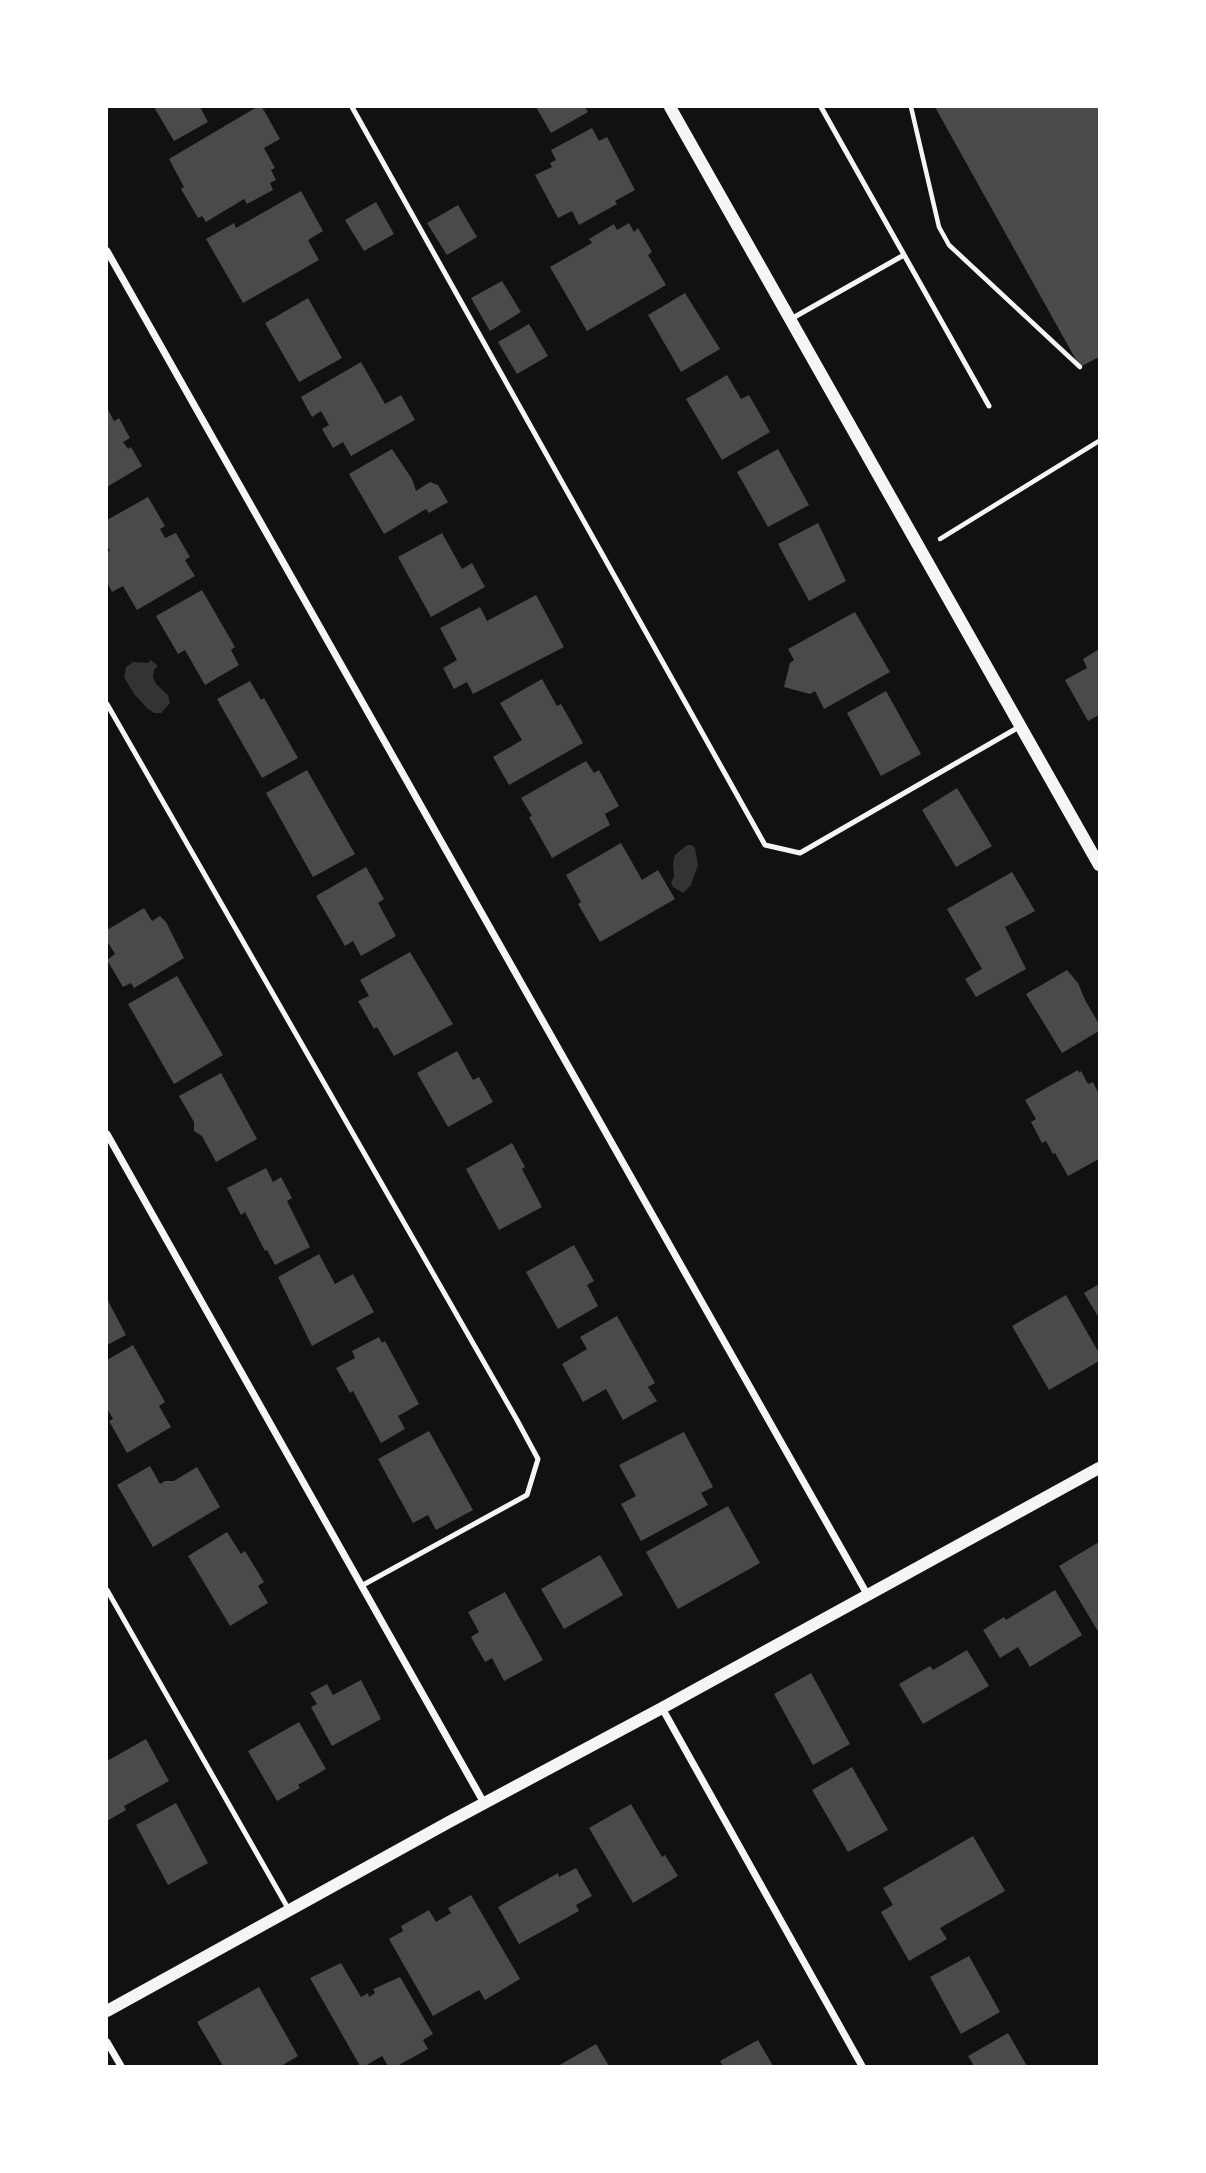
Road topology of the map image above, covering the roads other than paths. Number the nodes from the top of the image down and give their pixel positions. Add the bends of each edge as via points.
1 (352, 107) edge
2 (670, 107) edge
3 (821, 107) edge
4 (107, 251) edge
5 (904, 255) junction
6 (791, 319) junction
7 (989, 406) dead end
8 (107, 704) edge
9 (1022, 725) junction
10 (1098, 859) edge
11 (107, 1134) edge
12 (1099, 1468) edge
13 (363, 1585) junction
14 (107, 1590) edge
15 (867, 1594) junction
16 (662, 1708) junction
17 (484, 1803) junction
18 (289, 1910) junction
19 (107, 2011) edge
20 (107, 2042) edge
21 (121, 2066) edge
22 (862, 2066) edge

1 - 9 lane via 765,845 800,853
2 - 6 street
3 - 5 lane
4 - 15 street
5 - 6 lane
5 - 7 lane
6 - 9 street
8 - 13 lane via 538,1459 527,1495
9 - 10 street
11 - 13 street
12 - 15 street
13 - 17 street
14 - 18 lane
15 - 16 street
16 - 17 street
16 - 22 street
17 - 18 street
18 - 19 street
20 - 21 street

